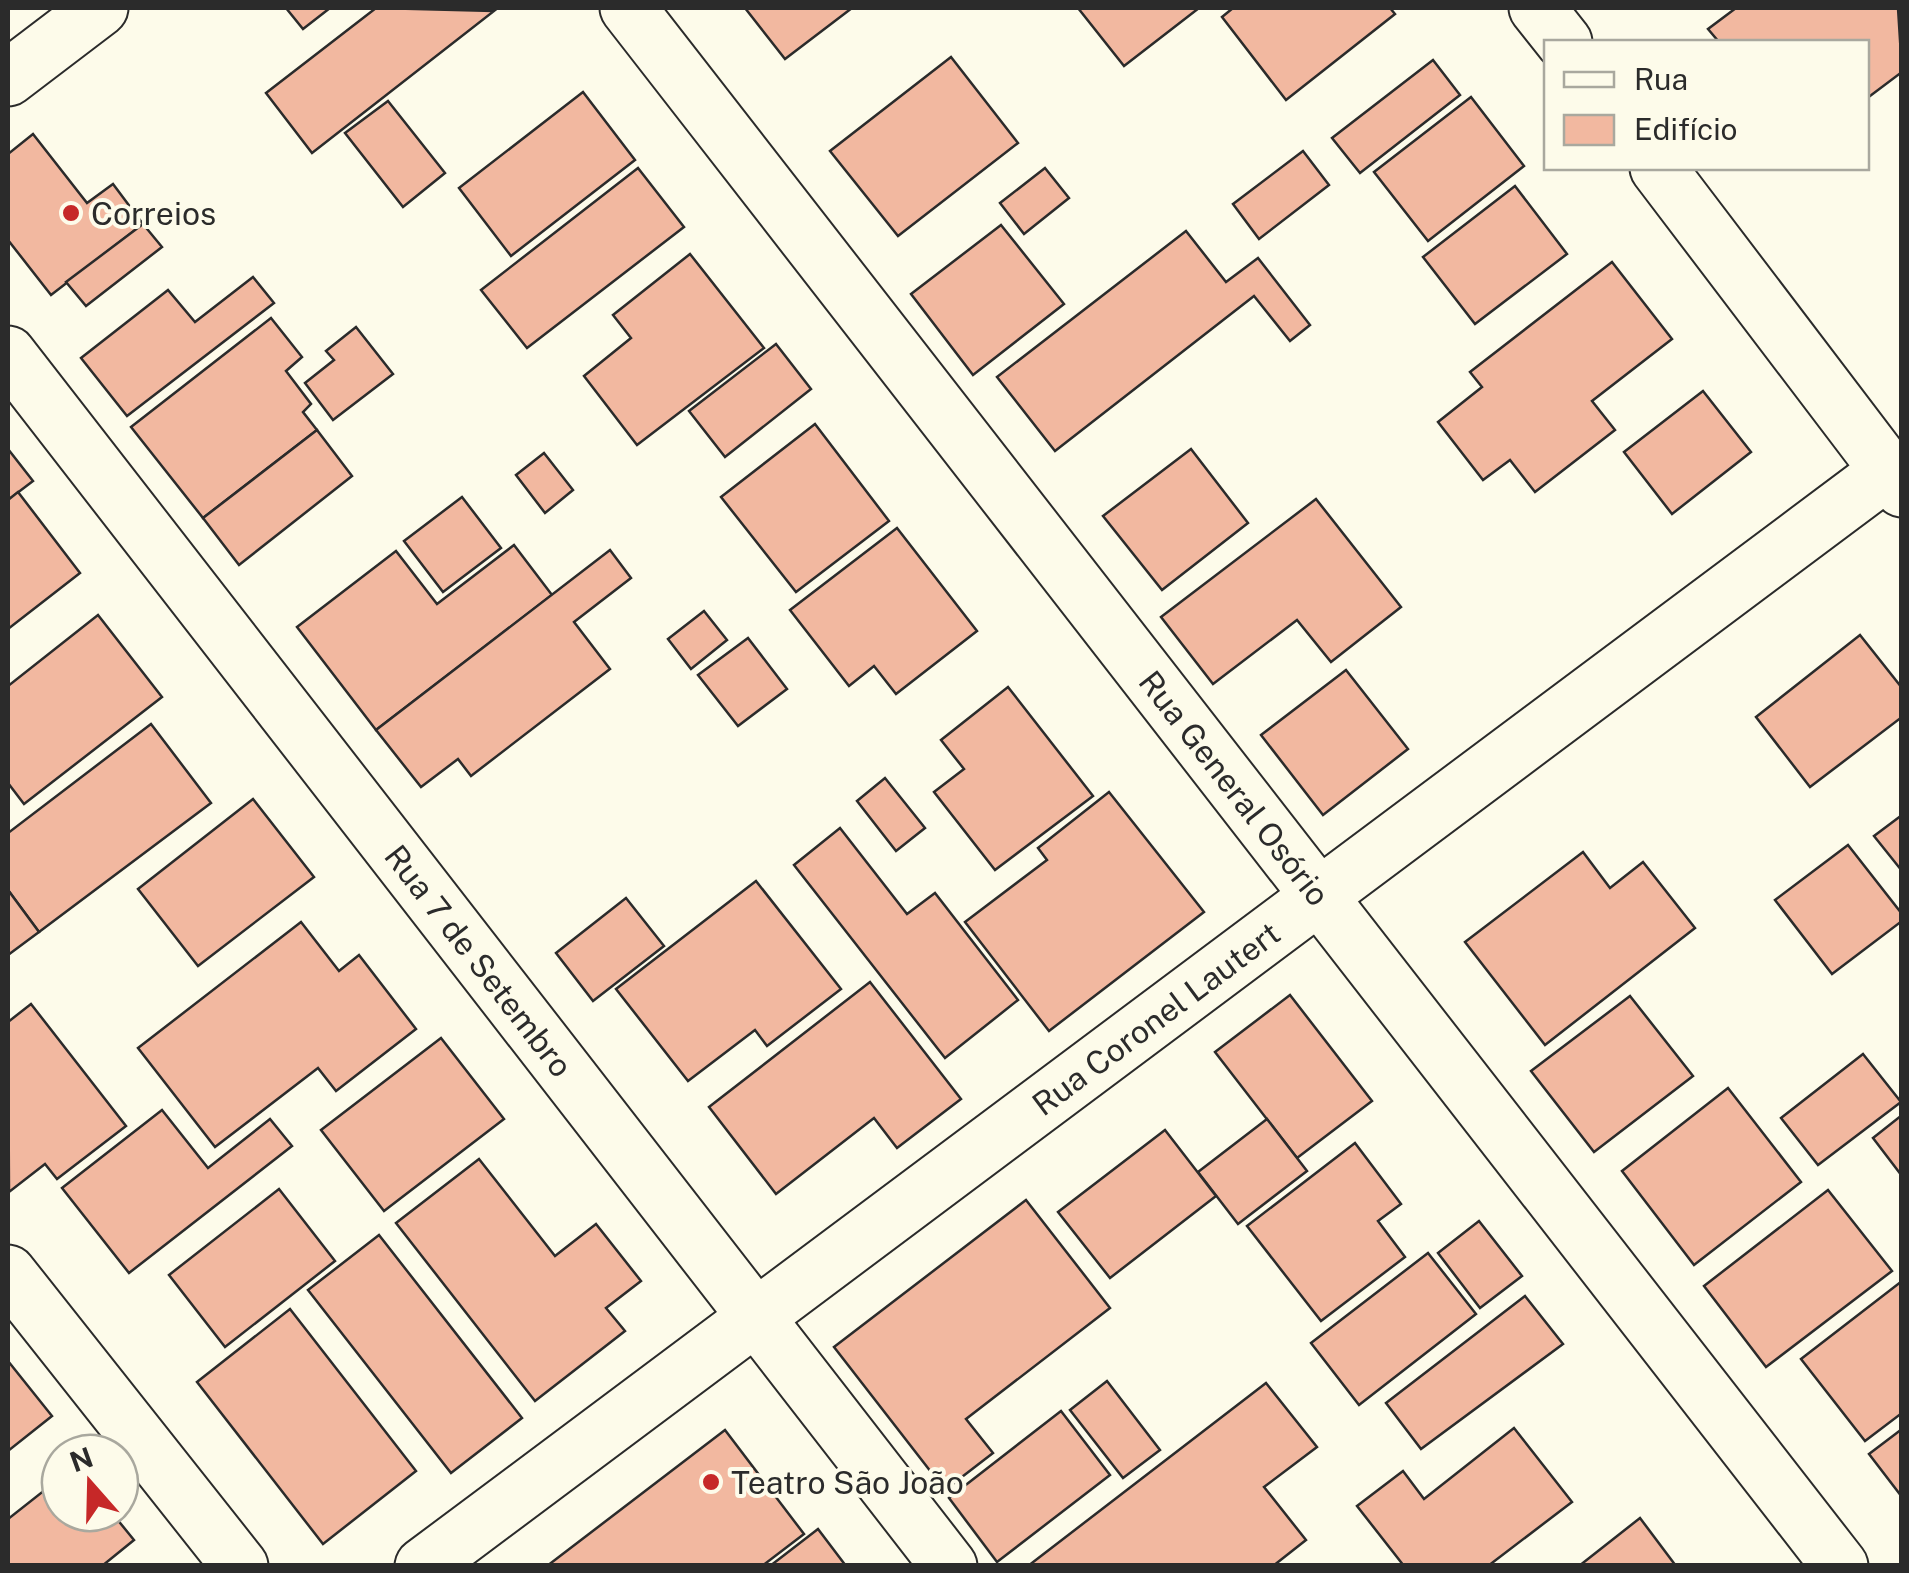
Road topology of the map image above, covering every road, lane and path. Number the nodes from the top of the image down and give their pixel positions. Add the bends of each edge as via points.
1 (100, 8) edge
2 (628, 8) edge
3 (1537, 8) edge
4 (1562, 40) edge
5 (8, 78) edge
6 (1660, 170) edge
7 (8, 354) edge
8 (1895, 480) edge
9 (1320, 896) junction
10 (8, 1273) edge
11 (758, 1317) junction
12 (240, 1566) edge
13 (423, 1566) edge
14 (949, 1566) edge
15 (1840, 1566) edge

1 - 5 street
2 - 9 street, Rua General Osório
3 - 4 street
6 - 8 street
7 - 11 street, Rua 7 de Setembro
8 - 9 street, Rua Coronel Lautert
9 - 11 street, Rua Coronel Lautert
9 - 15 street, Rua General Osório
10 - 12 street
11 - 13 street, Rua Coronel Lautert
11 - 14 street, Rua 7 de Setembro

